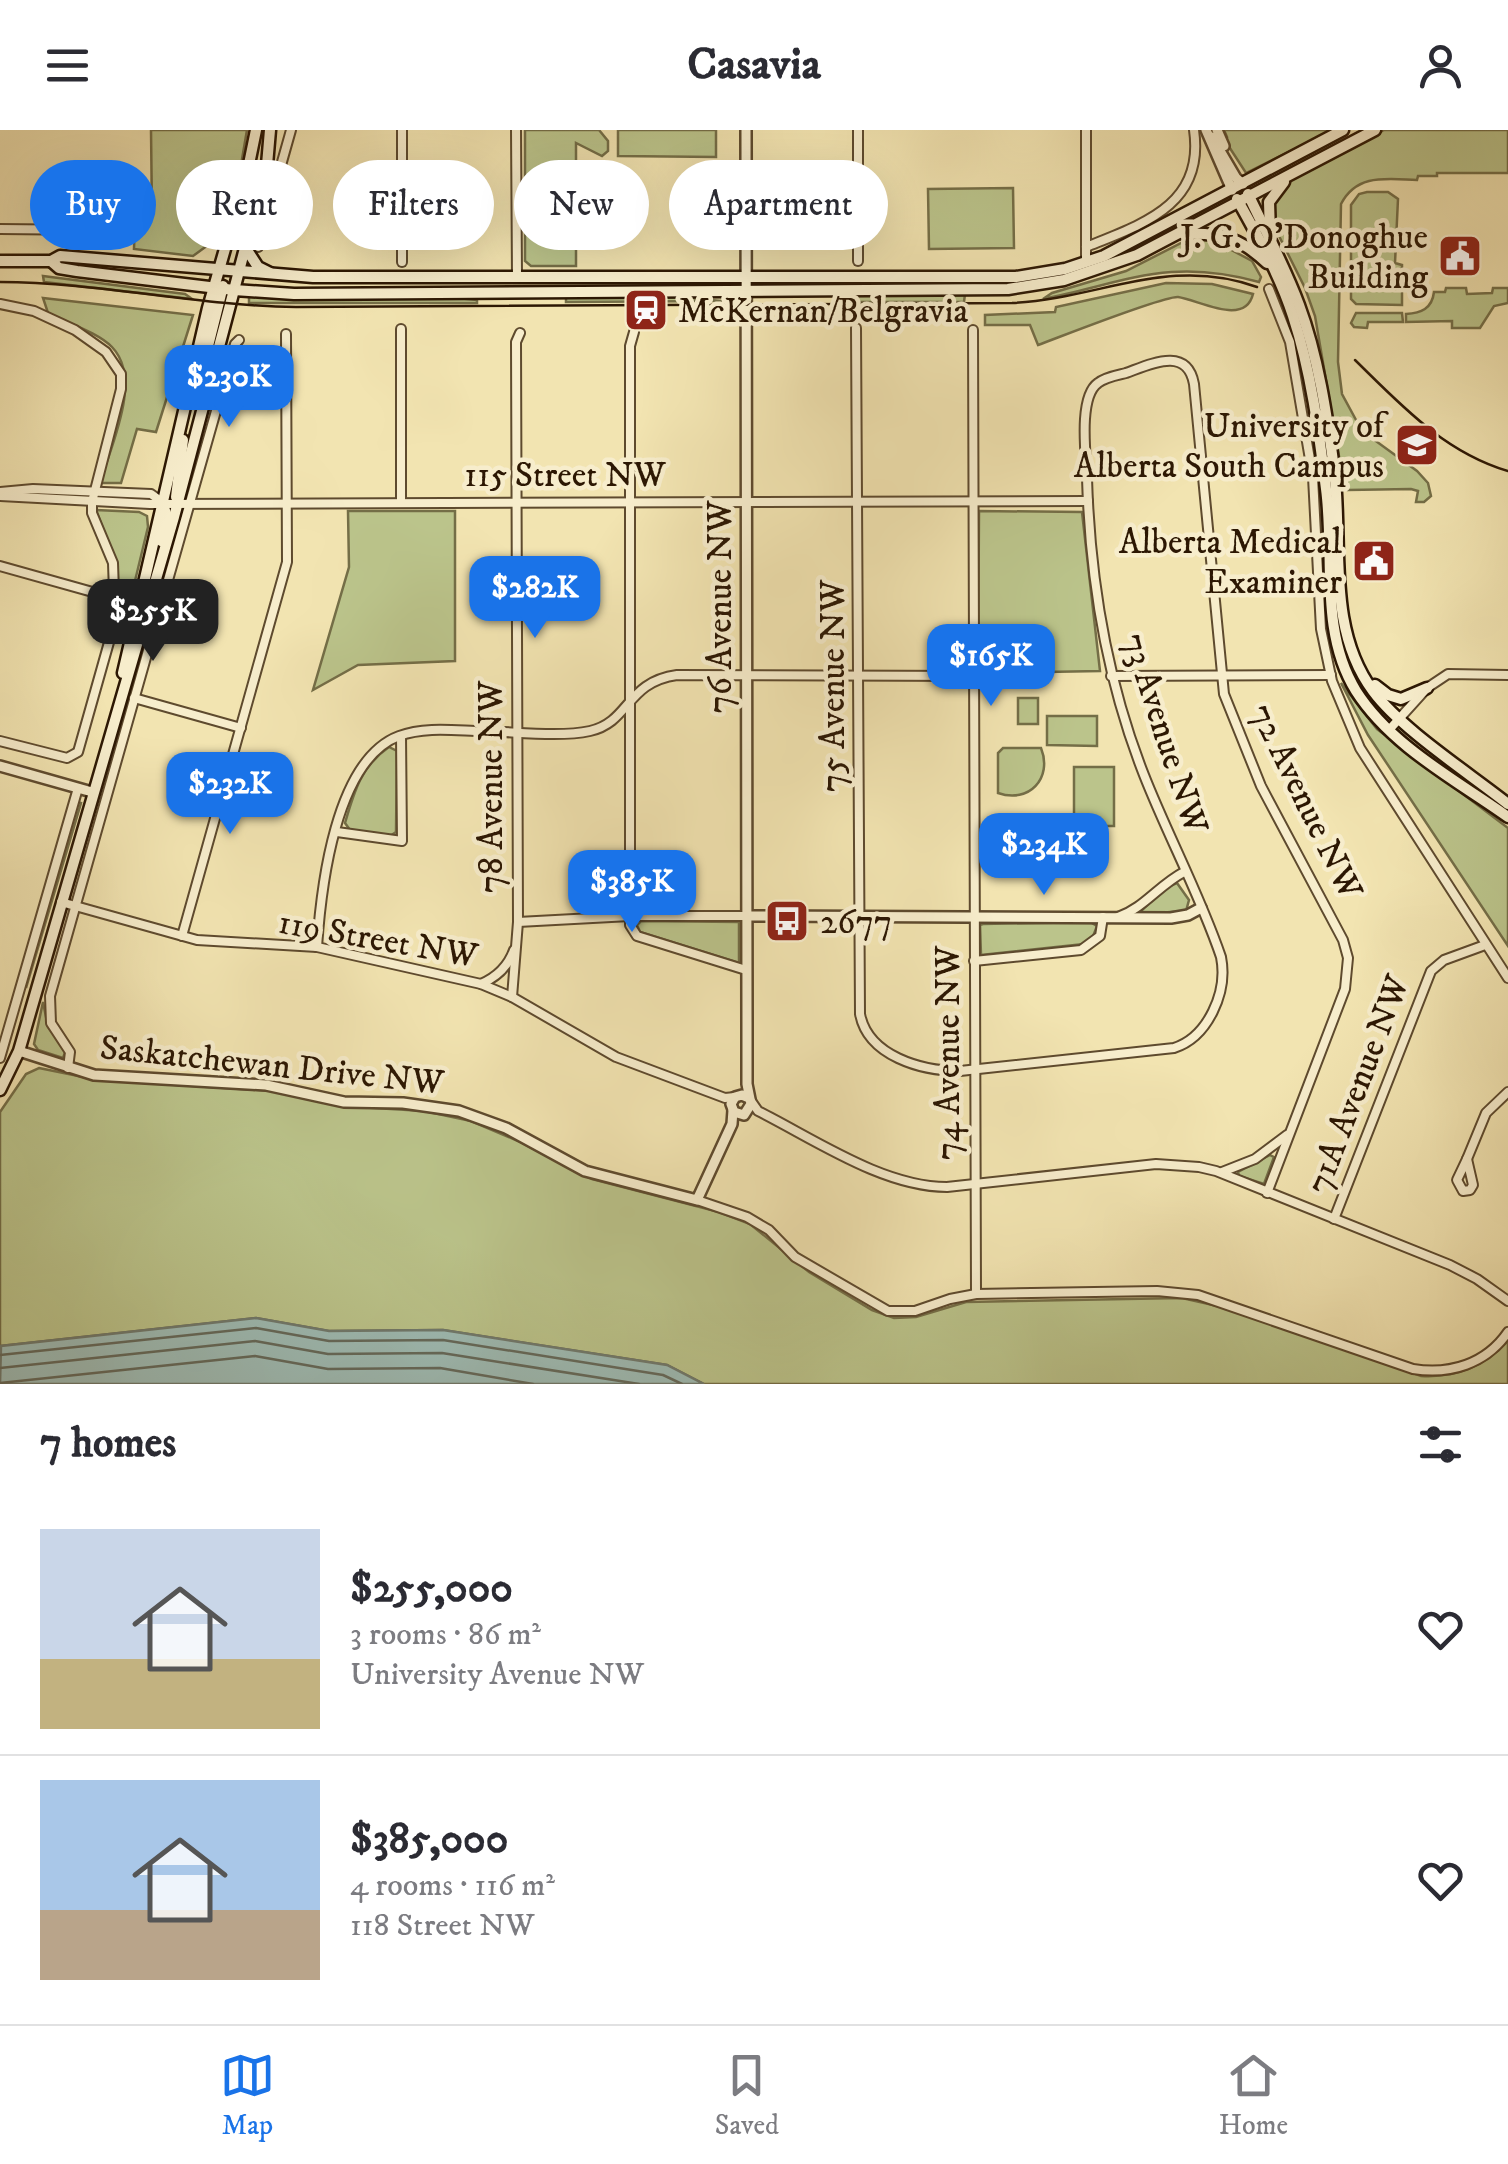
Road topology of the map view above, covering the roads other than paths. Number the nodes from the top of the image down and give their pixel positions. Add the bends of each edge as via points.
1 (256, 130) edge
2 (270, 130) edge
3 (291, 130) edge
4 (402, 130) edge
5 (516, 130) edge
6 (746, 130) edge
7 (858, 130) edge
8 (1086, 130) edge
9 (1194, 130) edge
10 (1343, 130) edge
11 (1375, 130) edge
12 (1210, 131) edge
13 (267, 160) edge
14 (283, 160) edge
15 (1298, 171) junction
16 (1243, 184) junction
17 (1232, 190) junction
18 (1249, 197) junction
19 (0, 230) edge
20 (30, 230) edge
21 (1178, 234) junction
22 (1271, 245) junction
23 (1086, 247) junction
24 (243, 250) edge
25 (247, 250) edge
26 (858, 260) dead end
27 (0, 261) edge
28 (52, 262) junction
29 (402, 262) dead end
30 (1086, 262) junction
31 (1272, 269) junction
32 (219, 270) junction
33 (238, 272) junction
34 (281, 275) junction
35 (516, 276) junction
36 (746, 285) junction
37 (1269, 288) dead end
38 (224, 289) junction
39 (0, 304) edge
40 (856, 328) dead end
41 (401, 329) dead end
42 (973, 330) dead end
43 (634, 332) dead end
44 (520, 333) dead end
45 (286, 334) dead end
46 (238, 340) dead end
47 (1182, 363) joint
48 (182, 419) junction
49 (92, 492) junction
50 (0, 494) edge
51 (859, 500) junction
52 (288, 501) junction
53 (401, 501) junction
54 (747, 501) junction
55 (1088, 501) junction
56 (92, 502) junction
57 (162, 502) junction
58 (184, 502) junction
59 (517, 502) junction
60 (630, 502) junction
61 (972, 502) junction
62 (0, 566) edge
63 (143, 582) junction
64 (156, 582) junction
65 (114, 598) junction
66 (746, 675) junction
67 (858, 675) junction
68 (1220, 675) junction
69 (1330, 675) junction
70 (1508, 675) edge
71 (972, 676) junction
72 (1112, 676) junction
73 (1366, 680) junction
74 (1427, 688) junction
75 (121, 692) junction
76 (134, 698) junction
77 (631, 698) junction
78 (1401, 719) junction
79 (241, 728) junction
80 (1388, 730) junction
81 (516, 732) junction
82 (400, 736) junction
83 (0, 740) edge
84 (0, 766) edge
85 (78, 788) junction
86 (92, 792) junction
87 (1508, 804) edge
88 (1508, 817) edge
89 (337, 832) junction
90 (1184, 872) junction
91 (60, 902) junction
92 (76, 906) junction
93 (1201, 908) junction
94 (630, 916) junction
95 (746, 916) junction
96 (860, 917) junction
97 (973, 917) junction
98 (1103, 918) junction
99 (1116, 918) junction
100 (518, 922) junction
101 (182, 936) junction
102 (517, 941) junction
103 (1486, 944) junction
104 (317, 948) junction
105 (974, 961) junction
106 (746, 970) junction
107 (1508, 978) edge
108 (481, 984) junction
109 (21, 991) junction
110 (35, 995) junction
111 (512, 997) junction
112 (19, 1051) junction
113 (0, 1058) edge
114 (68, 1068) junction
115 (975, 1070) junction
116 (0, 1090) edge
117 (1508, 1092) edge
118 (737, 1101) junction
119 (750, 1113) junction
120 (732, 1124) junction
121 (1290, 1132) junction
122 (1468, 1159) dead end
123 (1216, 1171) junction
124 (975, 1184) junction
125 (1267, 1193) junction
126 (697, 1200) junction
127 (1334, 1219) junction
128 (976, 1294) junction
129 (1508, 1301) edge
130 (1508, 1332) edge

1 - 32 main road
2 - 13 main road
3 - 14 street
4 - 29 street
5 - 35 street
6 - 36 street, 76 Avenue NW
7 - 26 street
8 - 23 street
9 - 23 street via 1194,163 1183,190 1155,217
10 - 16 main road
11 - 15 main road
12 - 16 street
12 - 17 street
15 - 18 main road
15 - 22 main road via 1269,202
16 - 17 main road
16 - 18 main road
17 - 18 main road
17 - 30 main road
18 - 21 main road
18 - 22 main road
18 - 31 main road
19 - 20 street
21 - 31 main road via 1230,236
21 - 36 main road via 1098,271 1021,288
22 - 73 main road via 1309,339 1334,470 1341,605
23 - 30 street
24 - 33 main road
25 - 34 main road via 258,267
27 - 28 main road
28 - 32 main road via 60,256
28 - 38 main road
30 - 36 main road via 1005,278
31 - 80 main road via 1294,318 1318,431 1336,639 1354,686
32 - 33 main road
32 - 38 main road
33 - 34 main road
33 - 38 main road
34 - 35 main road
35 - 36 main road
36 - 38 main road via 294,294
36 - 54 street, 76 Avenue NW
37 - 69 street via 1290,342 1312,478
38 - 48 main road
38 - 58 main road via 206,354 212,373
39 - 49 street via 65,324 117,366 121,389
40 - 51 street, 75 Avenue NW
41 - 53 street
42 - 61 street, 74 Avenue NW
43 - 60 street
44 - 59 street, 78 Avenue NW
45 - 52 street
46 - 58 street
47 - 55 street, 73 Avenue NW via 1163,360 1096,384 1086,404
47 - 68 street, 72 Avenue NW via 1194,384
48 - 57 main road
48 - 58 main road via 175,489
49 - 50 street, 115 Street NW
49 - 56 street
49 - 57 street, 115 Street NW via 151,494
50 - 56 street, 115 Street NW
51 - 54 street, 115 Street NW
51 - 61 street, 115 Street NW
51 - 67 street, 75 Avenue NW
52 - 53 street, 115 Street NW
52 - 58 street, 115 Street NW
52 - 79 street via 288,562
53 - 59 street, 115 Street NW
54 - 60 street, 115 Street NW
54 - 66 street, 76 Avenue NW
55 - 61 street, 115 Street NW
55 - 72 street, 73 Avenue NW
56 - 57 street, 115 Street NW
56 - 65 street via 113,563
57 - 58 street, 115 Street NW
57 - 63 main road
57 - 64 main road
58 - 64 main road
58 - 76 street
59 - 60 street, 115 Street NW
59 - 81 street, 78 Avenue NW
60 - 77 street
61 - 71 street, 74 Avenue NW
62 - 65 street
63 - 65 street
63 - 75 main road
64 - 75 main road
65 - 83 street via 115,621 75,756 60,758
66 - 67 street
66 - 77 street via 670,676
66 - 95 street, 76 Avenue NW
67 - 71 street
67 - 96 street, 75 Avenue NW
68 - 69 street
68 - 72 street
68 - 121 street, 72 Avenue NW via 1261,786 1336,923 1348,958 1346,988
69 - 103 street via 1360,748
70 - 74 street via 1448,674
71 - 97 street, 74 Avenue NW
72 - 90 street, 73 Avenue NW
73 - 74 main road via 1401,699
73 - 78 main road
74 - 78 street
75 - 86 main road
76 - 79 street
76 - 92 street
77 - 81 street via 595,730
77 - 94 street
78 - 80 street
78 - 87 main road
79 - 101 street
80 - 88 main road
81 - 82 street
81 - 100 street, 78 Avenue NW
82 - 89 street via 362,764
82 - 89 street via 402,840
84 - 85 street
85 - 86 street
85 - 109 street
86 - 91 main road
89 - 104 street via 322,888
90 - 93 street, 73 Avenue NW
90 - 99 street
91 - 92 street, 119 Street NW
91 - 110 main road
92 - 101 street, 119 Street NW
92 - 114 street via 48,1006 52,1028 70,1052
93 - 99 street via 1171,918
93 - 115 street, 73 Avenue NW via 1224,972 1204,1029 1186,1044
94 - 95 street
94 - 100 street
94 - 106 street via 638,936
95 - 96 street
95 - 106 street, 76 Avenue NW
96 - 97 street
96 - 115 street, 75 Avenue NW via 860,1014 870,1041 931,1070
97 - 98 street
97 - 105 street, 74 Avenue NW
98 - 99 street
98 - 105 street via 1100,936 1082,950
100 - 102 street, 78 Avenue NW
101 - 104 street, 119 Street NW
102 - 108 street, 78 Avenue NW via 506,966
102 - 111 street, 78 Avenue NW
103 - 107 street
103 - 127 street, 71A Avenue NW via 1431,971
104 - 108 street, 119 Street NW
105 - 115 street, 74 Avenue NW
106 - 118 street, 76 Avenue NW via 747,1084
108 - 111 street, 119 Street NW
109 - 110 street
109 - 113 street
110 - 112 main road
111 - 118 street, 119 Street NW via 616,1056
112 - 114 street, Saskatchewan Drive NW
112 - 116 main road
114 - 126 street, Saskatchewan Drive NW via 266,1085 344,1102 459,1112 506,1128 585,1171
115 - 124 street, 74 Avenue NW
117 - 122 street via 1486,1113
118 - 119 street
118 - 119 street
118 - 120 street, 76 Avenue NW
119 - 120 street, 76 Avenue NW
119 - 124 street via 905,1183
120 - 126 street, 76 Avenue NW
121 - 123 street via 1255,1160
121 - 125 street, 72 Avenue NW
123 - 124 street via 1156,1164
123 - 125 street
124 - 128 street, 74 Avenue NW
125 - 127 street
126 - 128 street, Saskatchewan Drive NW via 769,1230 795,1257 888,1311 915,1311
127 - 129 street via 1450,1265
128 - 130 street, Saskatchewan Drive NW via 1198,1295 1433,1371 1472,1363

